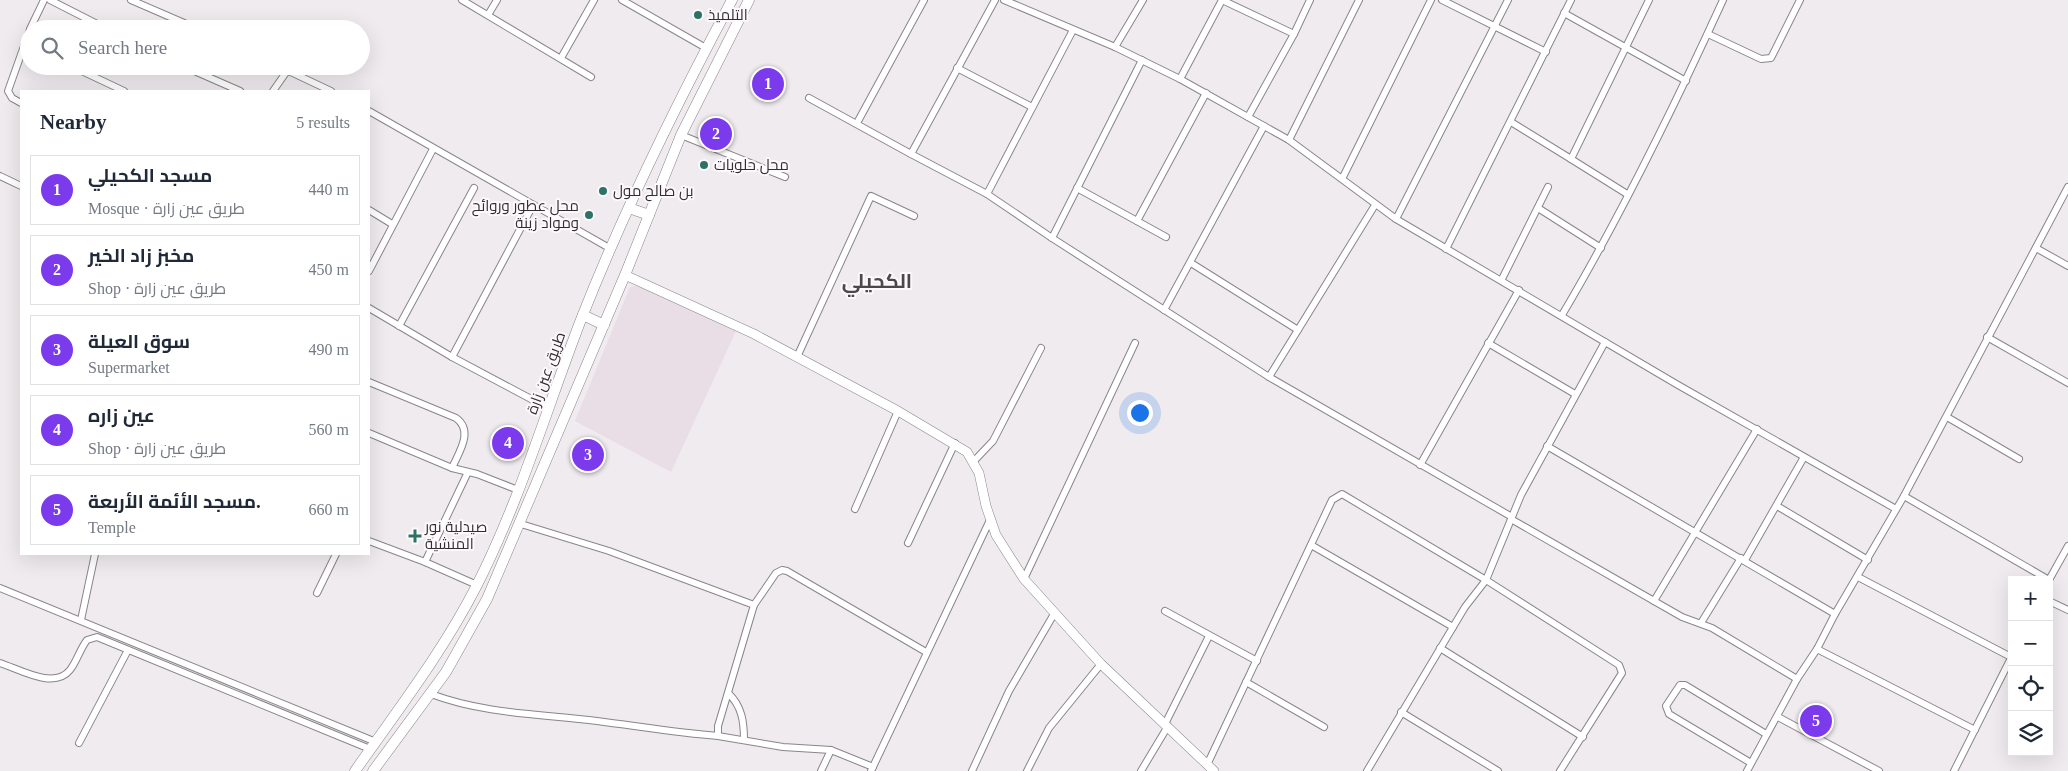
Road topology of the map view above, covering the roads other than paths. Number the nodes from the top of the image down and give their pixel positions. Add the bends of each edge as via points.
1 (44, 0) edge
2 (50, 0) edge
3 (131, 0) edge
4 (462, 0) edge
5 (497, 0) edge
6 (594, 0) edge
7 (622, 0) edge
8 (732, 0) edge
9 (749, 0) edge
10 (924, 0) edge
11 (995, 0) edge
12 (1004, 0) edge
13 (1143, 0) edge
14 (1222, 0) edge
15 (1310, 0) edge
16 (1359, 0) edge
17 (1431, 0) edge
18 (1442, 0) edge
19 (1508, 0) edge
20 (1571, 0) edge
21 (1649, 0) edge
22 (1724, 0) edge
23 (1800, 0) edge
24 (1564, 13) junction
25 (488, 15) junction
26 (34, 20) edge
27 (89, 20) edge
28 (177, 20) edge
29 (1494, 27) junction
30 (1073, 30) junction
31 (1294, 34) junction
32 (1708, 34) junction
33 (1115, 47) junction
34 (706, 48) junction
35 (1624, 48) junction
36 (1546, 52) junction
37 (561, 58) junction
38 (1142, 60) junction
39 (20, 61) edge
40 (957, 68) junction
41 (90, 75) edge
42 (204, 75) edge
43 (284, 75) edge
44 (296, 75) edge
45 (591, 77) dead end
46 (1180, 79) junction
47 (1686, 81) junction
48 (122, 90) edge
49 (238, 90) edge
50 (274, 90) edge
51 (329, 90) edge
52 (1206, 93) junction
53 (810, 98) dead end
54 (20, 102) edge
55 (1032, 107) junction
56 (370, 112) edge
57 (1248, 117) junction
58 (1511, 122) junction
59 (857, 123) junction
60 (1264, 126) junction
61 (681, 135) junction
62 (1289, 140) junction
63 (433, 149) junction
64 (911, 154) junction
65 (1571, 159) junction
66 (0, 176) edge
67 (785, 177) dead end
68 (1342, 179) junction
69 (20, 186) edge
70 (1548, 187) dead end
71 (2068, 187) edge
72 (474, 188) dead end
73 (1077, 188) junction
74 (987, 194) junction
75 (1628, 194) junction
76 (533, 205) junction
77 (1375, 205) junction
78 (629, 208) junction
79 (1538, 208) junction
80 (370, 211) edge
81 (649, 215) junction
82 (914, 216) dead end
83 (1396, 219) junction
84 (1137, 221) junction
85 (392, 224) junction
86 (1166, 236) dead end
87 (1052, 238) junction
88 (1446, 248) junction
89 (1600, 248) junction
90 (2036, 248) junction
91 (611, 249) junction
92 (1190, 264) junction
93 (2068, 266) edge
94 (370, 269) edge
95 (625, 274) junction
96 (1502, 279) junction
97 (1519, 290) junction
98 (370, 309) edge
99 (1164, 310) junction
100 (583, 315) junction
101 (1562, 315) junction
102 (604, 325) junction
103 (400, 326) junction
104 (1298, 330) junction
105 (1987, 337) junction
106 (1605, 342) junction
107 (1135, 343) dead end
108 (1488, 343) junction
109 (1041, 348) dead end
110 (797, 356) junction
111 (452, 357) junction
112 (1269, 377) junction
113 (370, 382) edge
114 (2068, 383) edge
115 (1575, 394) junction
116 (548, 408) junction
117 (898, 411) junction
118 (1948, 417) junction
119 (1757, 429) junction
120 (370, 434) edge
121 (955, 443) junction
122 (1547, 446) junction
123 (1804, 457) junction
124 (2019, 459) dead end
125 (974, 461) junction
126 (1420, 466) junction
127 (452, 468) junction
128 (468, 472) junction
129 (518, 490) junction
130 (1904, 496) junction
131 (1778, 506) junction
132 (854, 509) dead end
133 (1896, 509) junction
134 (1511, 518) junction
135 (990, 520) junction
136 (520, 524) junction
137 (1696, 532) junction
138 (370, 541) edge
139 (908, 543) dead end
140 (1312, 545) junction
141 (2067, 549) edge
142 (95, 555) edge
143 (335, 555) edge
144 (1743, 559) junction
145 (1868, 560) junction
146 (425, 562) junction
147 (2042, 576) edge
148 (2051, 576) edge
149 (1858, 577) junction
150 (1024, 579) junction
151 (1486, 580) junction
152 (477, 585) junction
153 (0, 588) edge
154 (316, 592) dead end
155 (1654, 601) junction
156 (2053, 603) edge
157 (754, 605) junction
158 (2068, 610) edge
159 (1165, 611) dead end
160 (1054, 614) junction
161 (1835, 614) junction
162 (81, 620) junction
163 (1702, 623) junction
164 (1452, 627) junction
165 (1209, 636) junction
166 (1440, 648) junction
167 (1818, 649) junction
168 (128, 650) junction
169 (926, 652) junction
170 (2008, 655) edge
171 (1257, 661) junction
172 (0, 663) edge
173 (1101, 664) junction
174 (2008, 665) edge
175 (1797, 679) junction
176 (1246, 682) junction
177 (728, 693) junction
178 (431, 694) junction
179 (1401, 712) junction
180 (1778, 717) junction
181 (1167, 725) junction
182 (1324, 728) dead end
183 (1975, 730) junction
184 (1766, 734) junction
185 (718, 736) junction
186 (1583, 737) junction
187 (744, 740) junction
188 (79, 743) dead end
189 (373, 745) junction
190 (831, 750) junction
191 (1751, 763) junction
192 (1210, 768) edge
193 (872, 769) edge
194 (355, 771) edge
195 (373, 771) edge
196 (822, 771) edge
197 (972, 771) edge
198 (1027, 771) edge
199 (1141, 771) edge
200 (1366, 771) edge
201 (1498, 771) edge
202 (1560, 771) edge
203 (1747, 771) edge
204 (1879, 771) edge
205 (1954, 771) edge

1 - 26 street
2 - 27 street
3 - 28 street
4 - 25 street
5 - 25 street
6 - 37 street
7 - 34 street
8 - 34 main road, طريق عين زارة
9 - 61 main road
10 - 59 street
11 - 40 street
12 - 30 street
13 - 33 street
14 - 31 street
14 - 46 street
15 - 31 street
16 - 62 street
17 - 68 street
18 - 29 street
19 - 29 street
20 - 24 street
21 - 35 street
22 - 32 street
23 - 32 street via 1771,58 1761,59
24 - 35 street
24 - 36 street
25 - 37 street
29 - 36 street
29 - 83 street
30 - 33 street
30 - 55 street
31 - 57 street
32 - 47 street
33 - 38 street
34 - 78 main road, طريق عين زارة
35 - 47 street
35 - 65 street
36 - 58 street
37 - 45 street
38 - 46 street
38 - 73 street
39 - 54 street via 8,92
40 - 55 street
40 - 64 street
41 - 48 street
42 - 49 street
43 - 50 street
44 - 51 street
46 - 52 street
47 - 75 street
52 - 57 street
52 - 84 street
53 - 59 street
55 - 74 street
56 - 63 street
57 - 60 street
58 - 65 street
58 - 88 street
59 - 64 street
60 - 62 street
60 - 92 street
61 - 67 street
61 - 81 main road
62 - 68 street
63 - 76 street
63 - 85 street
64 - 74 street
65 - 75 street
66 - 69 street
68 - 77 street
70 - 79 street
71 - 90 street
72 - 103 street
73 - 84 street
73 - 87 street
74 - 87 street
75 - 89 street
76 - 91 street
76 - 111 street
77 - 83 street
77 - 104 street
78 - 81 main road
78 - 91 main road, طريق عين زارة
79 - 89 street
79 - 96 street
80 - 85 street
81 - 95 main road
82 - 110 street via 871,196
83 - 88 street
84 - 86 street
85 - 94 street
87 - 99 street
88 - 96 street
89 - 101 street
90 - 93 street
90 - 105 street
91 - 100 main road, طريق عين زارة
92 - 99 street
92 - 104 street
95 - 102 main road
95 - 110 street
96 - 97 street
97 - 101 street
97 - 108 street
98 - 103 street
99 - 112 street
100 - 102 main road
100 - 116 main road, طريق عين زارة
101 - 106 street
102 - 136 main road
103 - 111 street
104 - 112 street
105 - 114 street
105 - 118 street
106 - 115 street
106 - 119 street
107 - 150 street
108 - 115 street
108 - 126 street
109 - 125 street via 993,441
110 - 117 street
111 - 116 street
112 - 126 street
113 - 127 street via 462,423 465,436
115 - 122 street
116 - 129 main road, طريق عين زارة
117 - 121 street
117 - 132 street
118 - 124 street
118 - 130 street
119 - 123 street
119 - 137 street
120 - 127 street
121 - 125 street
121 - 139 street
122 - 134 street
122 - 137 street
123 - 131 street
123 - 133 street
125 - 135 street
126 - 134 street
127 - 128 street
128 - 129 street
128 - 146 street
129 - 152 main road, طريق عين زارة
130 - 133 street
130 - 147 street
131 - 144 street
131 - 145 street
133 - 145 street
134 - 151 street
134 - 155 street
135 - 150 street via 1009,558
135 - 169 street
136 - 157 street via 609,551
136 - 178 main road via 475,622
137 - 144 street
137 - 155 street
138 - 146 street
140 - 151 street via 1332,500 1342,494
140 - 164 street
140 - 171 street
141 - 148 street
142 - 162 street
143 - 154 street
144 - 161 street
144 - 163 street
145 - 149 street
146 - 152 street
149 - 161 street
149 - 170 street
150 - 160 street
151 - 164 street
151 - 186 street via 1622,668
152 - 189 main road, طريق عين زارة via 432,663
153 - 162 street
155 - 163 street via 1682,617
156 - 158 street
157 - 169 street via 776,573 787,571
157 - 177 street
159 - 165 street
160 - 173 street
160 - 197 street via 1013,684
161 - 167 street
162 - 189 street
163 - 175 street
164 - 166 street
165 - 171 street
165 - 181 street
166 - 179 street
166 - 186 street
167 - 175 street
167 - 183 street
168 - 172 street via 101,638 90,638 69,671 53,679
168 - 188 street
168 - 189 street
169 - 193 street
171 - 176 street
173 - 181 street
173 - 198 street via 1049,728
174 - 183 street
175 - 180 street
176 - 182 street
176 - 192 street
177 - 185 street
177 - 187 street via 736,700 744,721
178 - 185 street via 496,710
178 - 195 main road
179 - 200 street
179 - 201 street
180 - 184 street
180 - 204 street
181 - 192 street
181 - 199 street
183 - 205 street
184 - 191 street
184 - 191 street via 1680,684 1666,706 1668,714
185 - 187 street
186 - 202 street
187 - 190 street via 783,747
189 - 194 main road, طريق عين زارة
190 - 193 street
190 - 196 street
191 - 203 street

